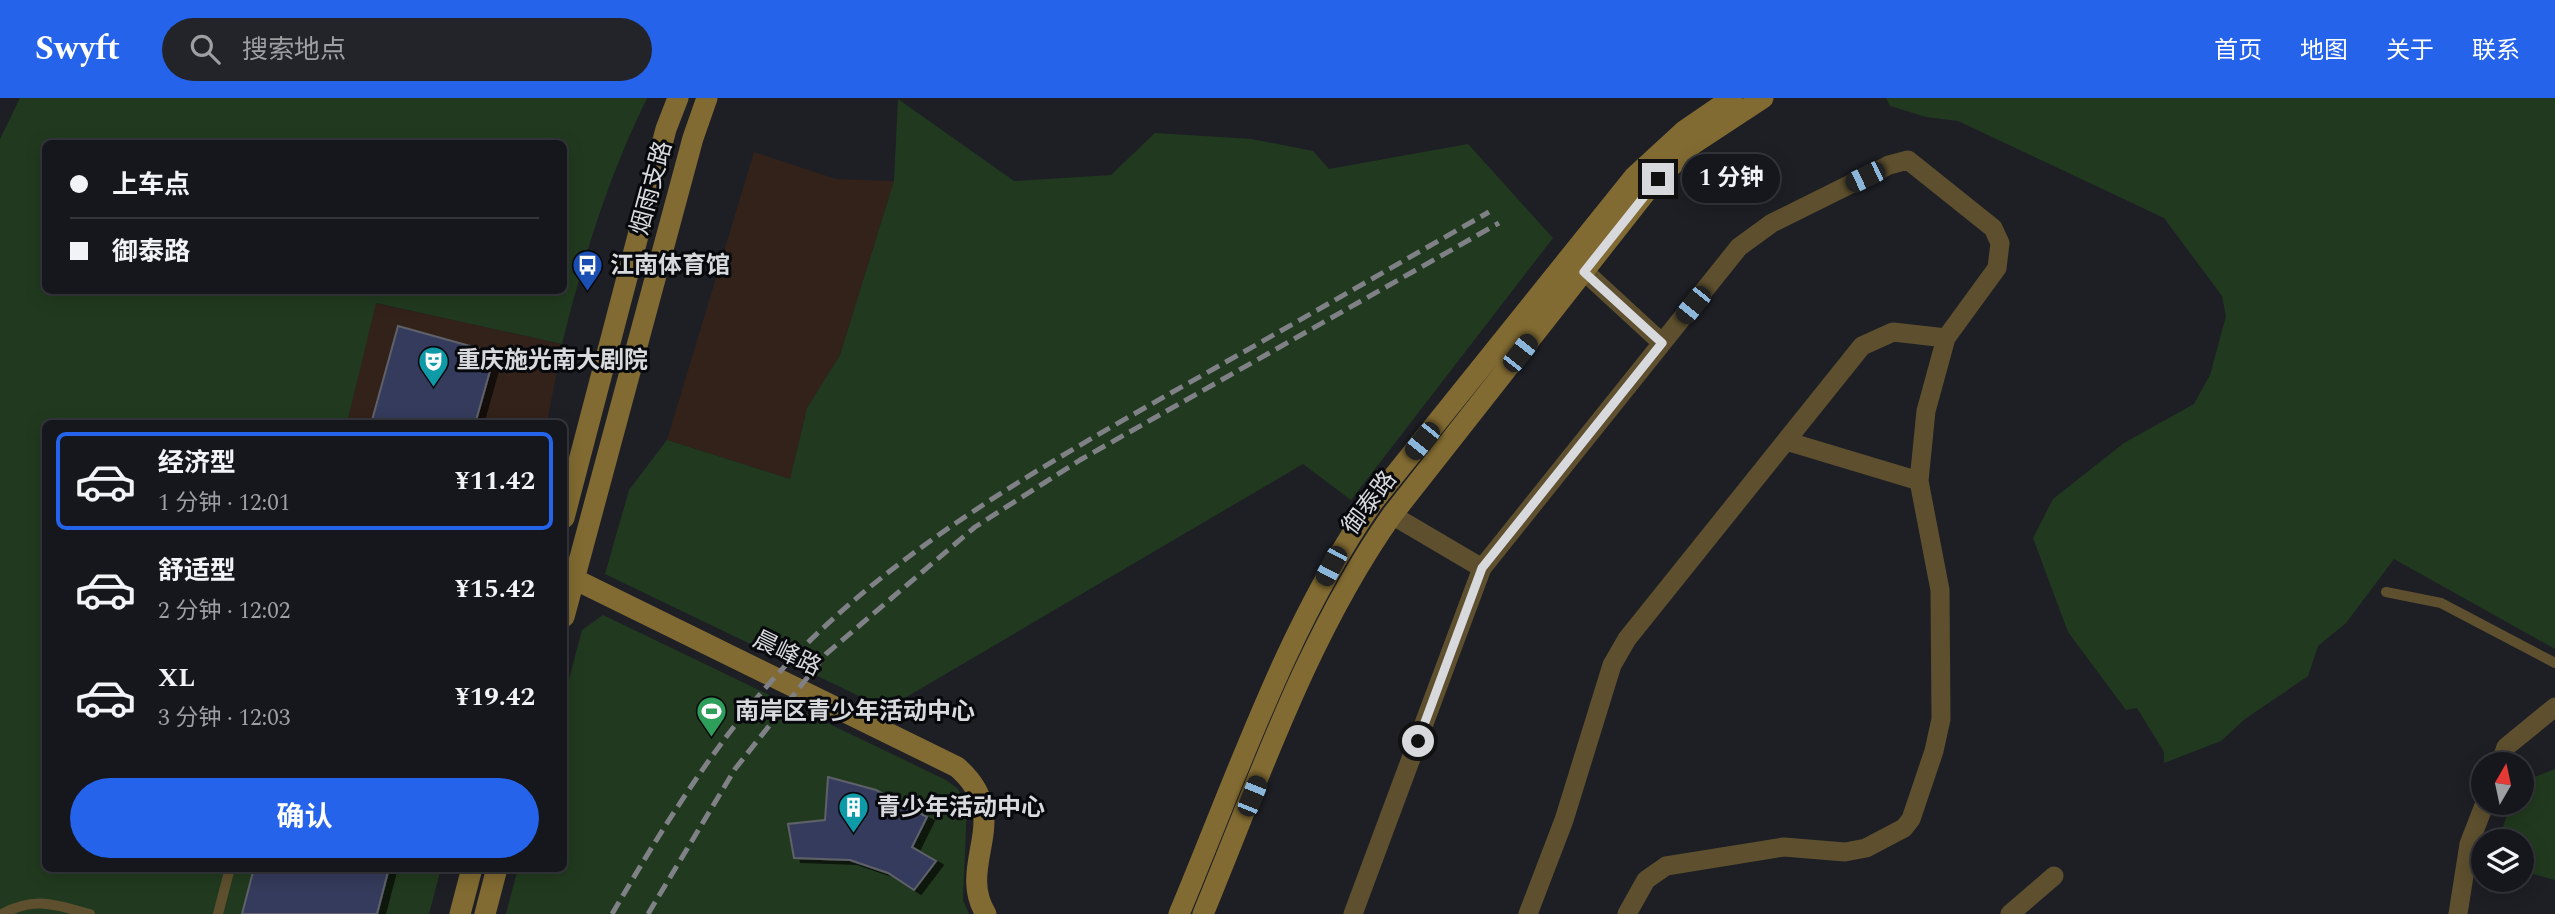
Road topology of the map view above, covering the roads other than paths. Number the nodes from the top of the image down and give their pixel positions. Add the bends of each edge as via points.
1 (678, 98) edge
2 (707, 98) edge
3 (1731, 98) edge
4 (1763, 98) edge
5 (1577, 265) junction
6 (1946, 338) junction
7 (1662, 343) junction
8 (1786, 441) junction
9 (1919, 481) junction
10 (567, 507) edge
11 (1392, 515) junction
12 (1482, 568) junction
13 (569, 576) edge
14 (2386, 592) dead end
15 (2555, 663) edge
16 (2555, 707) edge
17 (2505, 752) edge
18 (2480, 816) edge
19 (229, 872) edge
20 (471, 872) edge
21 (496, 872) edge
22 (2054, 876) dead end
23 (2, 914) edge
24 (90, 914) edge
25 (218, 914) edge
26 (460, 914) edge
27 (485, 914) edge
28 (986, 914) edge
29 (1179, 914) edge
30 (1203, 914) edge
31 (1353, 914) edge
32 (1528, 914) edge
33 (1627, 914) edge
34 (2010, 914) edge
35 (2458, 914) edge

1 - 10 street, 烟雨支路
2 - 13 street, 烟雨支路
3 - 5 street, 御泰路 via 1684,131 1633,177
4 - 5 street, 御泰路 via 1722,123 1678,159
5 - 7 street
5 - 11 street, 御泰路
5 - 29 street, 御泰路 via 1373,502 1341,548 1293,643
6 - 7 street via 1997,268 2000,243 1993,228 1908,160 1772,223 1739,247
6 - 8 street via 1893,332 1862,346
6 - 9 street via 1926,411
7 - 12 street
8 - 9 street
8 - 32 street via 1627,639 1612,665 1564,820
9 - 33 street via 1940,590 1941,719 1911,820 1866,848 1845,852 1784,847 1666,866 1646,880
11 - 12 street
11 - 30 street, 御泰路 via 1360,561 1311,653
12 - 31 street
13 - 28 street, 晨峰路 via 957,767 973,781 985,816 976,884
14 - 15 lane via 2441,603
16 - 17 street
18 - 35 street via 2469,844
19 - 25 lane
20 - 26 street
21 - 27 street
22 - 34 street
23 - 24 lane via 22,903

